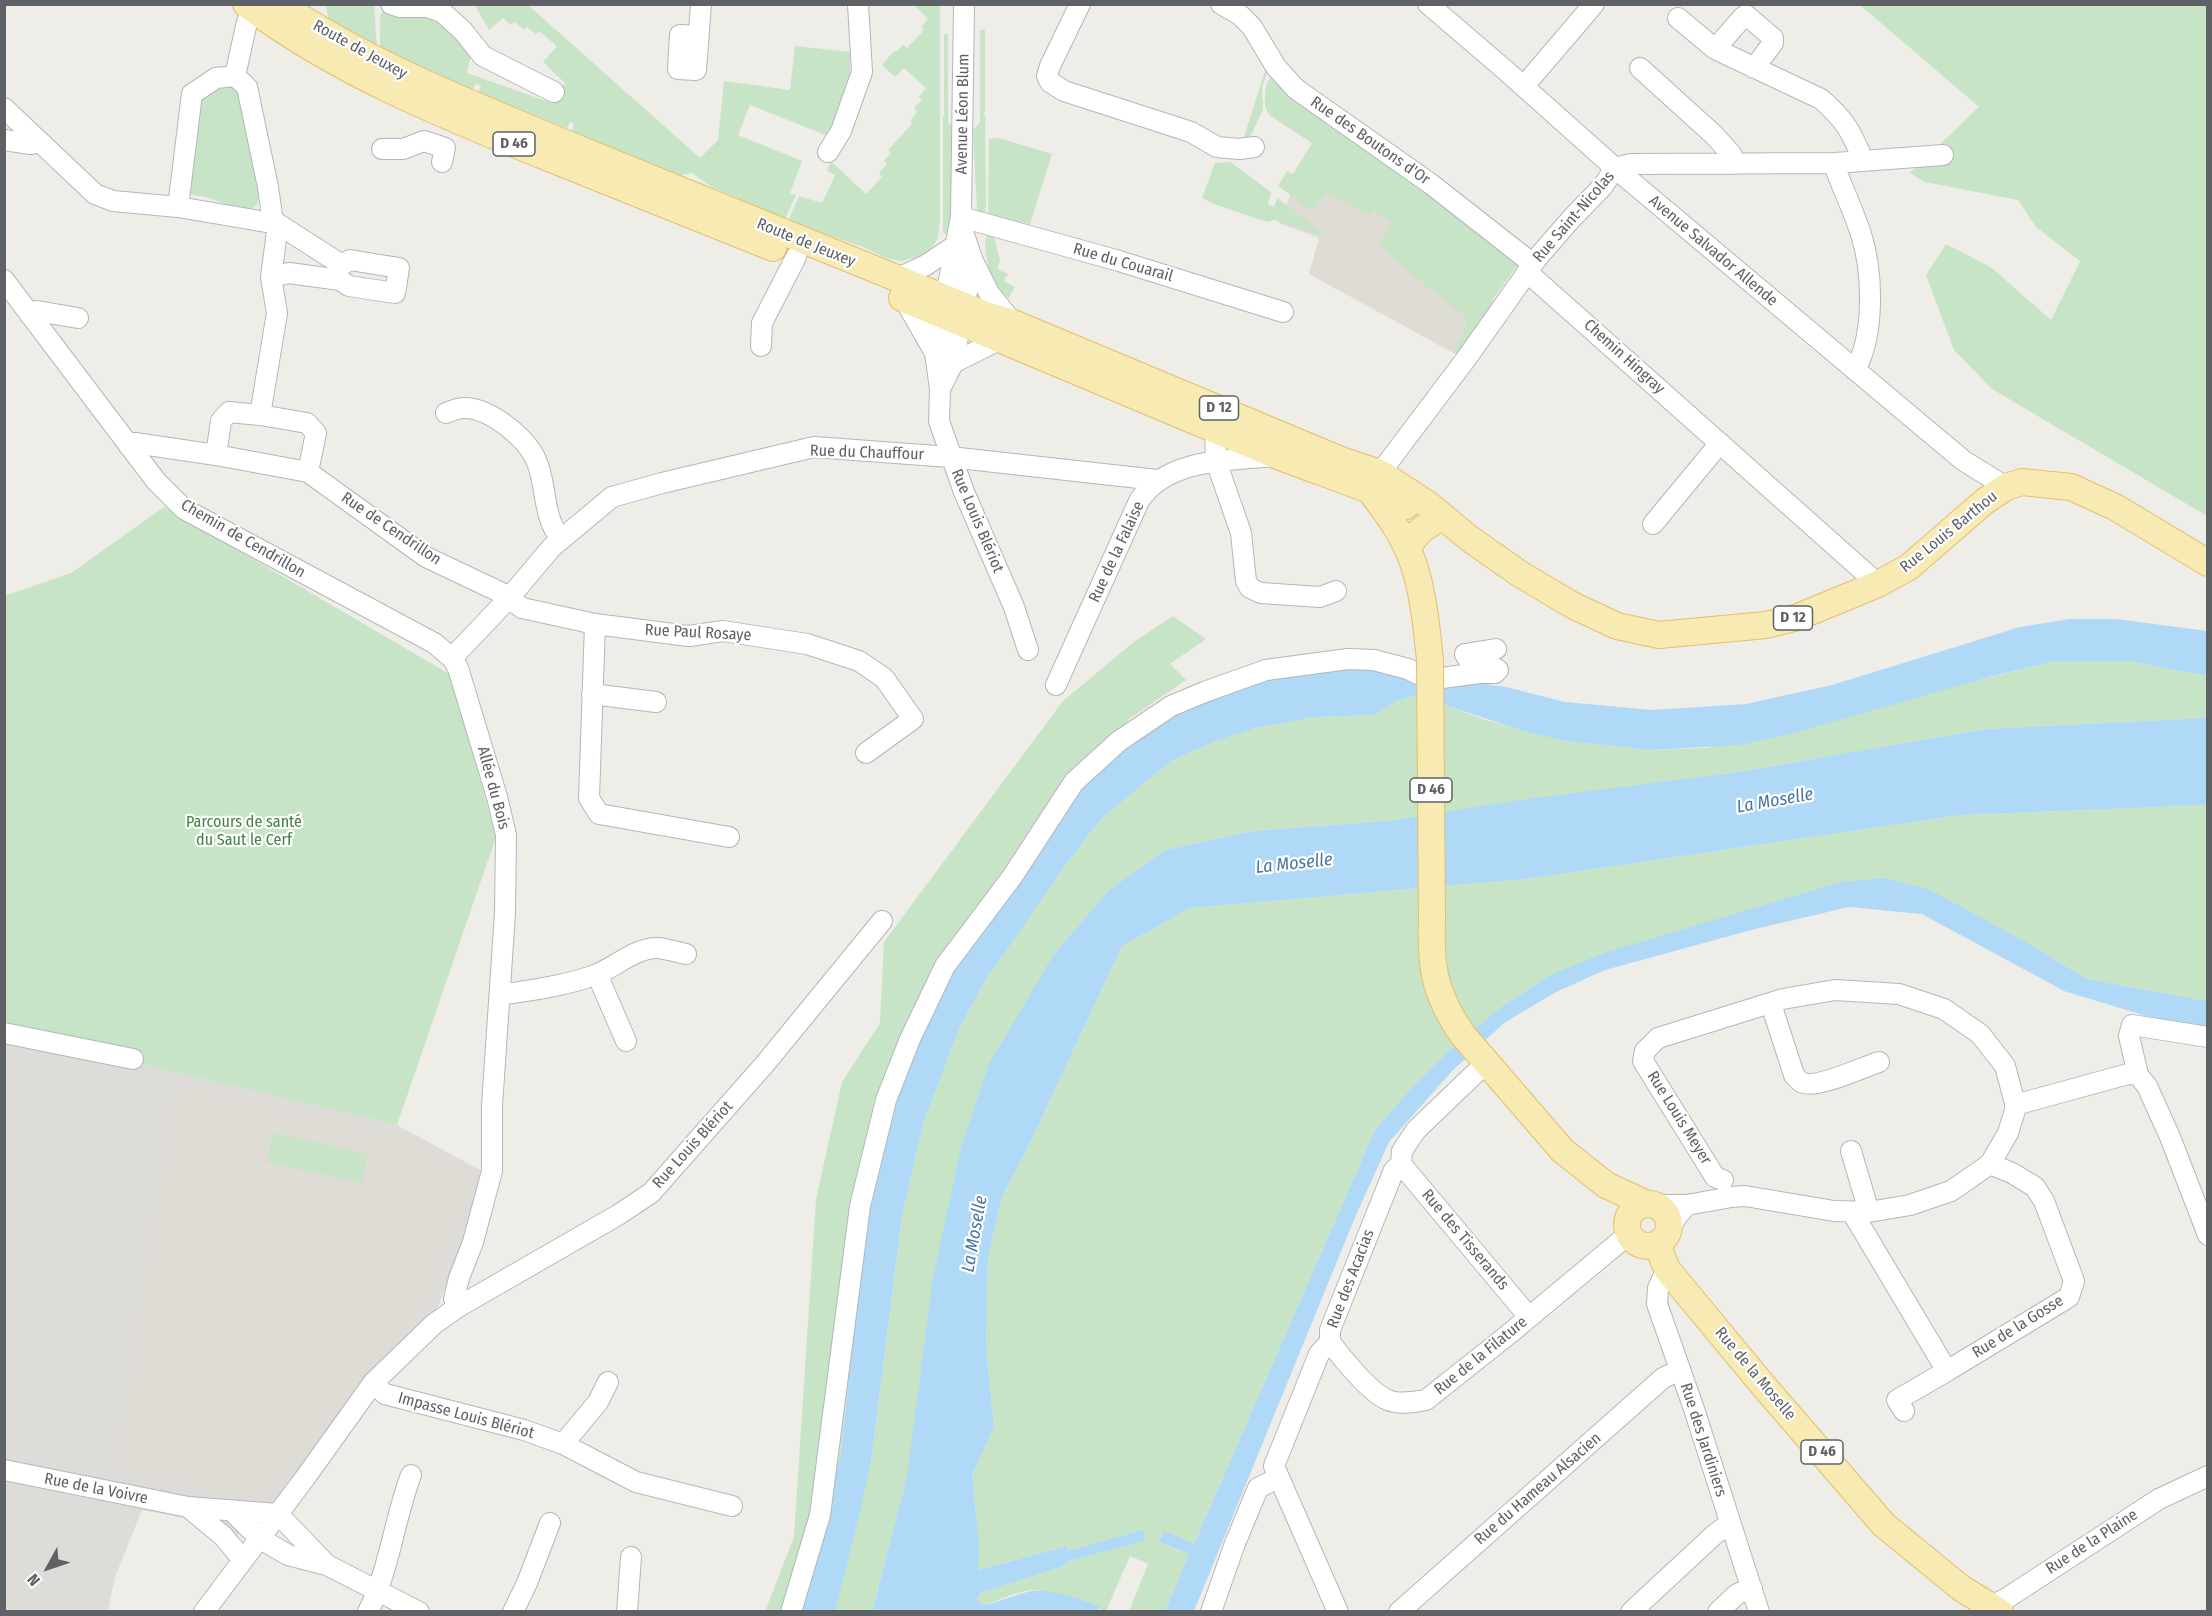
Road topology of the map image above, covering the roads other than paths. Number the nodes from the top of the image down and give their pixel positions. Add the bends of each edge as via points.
1 (280, 4) edge
2 (391, 4) edge
3 (701, 4) edge
4 (858, 4) edge
5 (964, 4) edge
6 (1080, 4) edge
7 (1221, 4) edge
8 (1428, 4) edge
9 (1594, 4) edge
10 (250, 7) edge
11 (1678, 18) dead end
12 (699, 36) dead end
13 (1715, 50) junction
14 (1640, 68) dead end
15 (1754, 68) junction
16 (235, 76) junction
17 (1524, 86) junction
18 (554, 92) dead end
19 (4, 108) edge
20 (437, 111) junction
21 (4, 140) edge
22 (424, 141) junction
23 (39, 142) junction
24 (1254, 147) dead end
25 (382, 149) dead end
26 (828, 152) dead end
27 (1943, 154) dead end
28 (1863, 160) junction
29 (442, 162) dead end
30 (1835, 163) junction
31 (1733, 164) junction
32 (1615, 168) junction
33 (178, 207) junction
34 (961, 220) junction
35 (275, 223) junction
36 (956, 245) junction
37 (796, 257) junction
38 (973, 261) junction
39 (1530, 268) junction
40 (271, 277) junction
41 (4, 280) edge
42 (900, 289) junction
43 (953, 311) junction
44 (1283, 312) dead end
45 (30, 315) junction
46 (78, 318) dead end
47 (1006, 331) junction
48 (761, 346) dead end
49 (935, 353) junction
50 (953, 363) junction
51 (1855, 370) junction
52 (940, 389) junction
53 (446, 413) dead end
54 (260, 415) junction
55 (1215, 428) junction
56 (1720, 443) junction
57 (129, 447) junction
58 (216, 455) junction
59 (1278, 456) junction
60 (950, 457) junction
61 (1216, 461) junction
62 (308, 472) junction
63 (1157, 480) junction
64 (1362, 482) junction
65 (2006, 487) junction
66 (1446, 524) junction
67 (1653, 524) dead end
68 (561, 539) junction
69 (1407, 547) junction
70 (2208, 563) edge
71 (1875, 582) junction
72 (1336, 591) dead end
73 (509, 598) junction
74 (1421, 601) junction
75 (595, 624) junction
76 (1028, 650) dead end
77 (1497, 650) dead end
78 (452, 658) junction
79 (1056, 685) dead end
80 (592, 694) junction
81 (656, 702) dead end
82 (866, 753) dead end
83 (729, 837) dead end
84 (882, 921) dead end
85 (686, 954) dead end
86 (597, 974) junction
87 (500, 995) junction
88 (1771, 1004) junction
89 (4, 1034) edge
90 (2208, 1037) edge
91 (626, 1041) dead end
92 (133, 1059) dead end
93 (1484, 1059) junction
94 (1879, 1062) dead end
95 (2138, 1075) junction
96 (2015, 1105) junction
97 (1851, 1151) dead end
98 (1401, 1164) junction
99 (1990, 1164) junction
100 (1727, 1188) junction
101 (1687, 1206) junction
102 (1860, 1212) junction
103 (1639, 1215) junction
104 (2208, 1235) edge
105 (1663, 1237) junction
106 (1667, 1269) junction
107 (458, 1307) junction
108 (1529, 1317) junction
109 (1330, 1342) junction
110 (1680, 1370) junction
111 (1947, 1371) junction
112 (608, 1382) dead end
113 (373, 1383) junction
114 (1905, 1411) dead end
115 (563, 1444) junction
116 (4, 1470) edge
117 (411, 1475) dead end
118 (2208, 1476) edge
119 (1278, 1478) junction
120 (732, 1506) dead end
121 (188, 1507) junction
122 (232, 1511) junction
123 (278, 1514) junction
124 (1730, 1522) junction
125 (550, 1523) dead end
126 (259, 1538) junction
127 (630, 1557) dead end
128 (243, 1560) junction
129 (327, 1565) junction
130 (1752, 1588) junction
131 (378, 1591) junction
132 (399, 1607) edge
133 (1990, 1610) edge
134 (204, 1611) edge
135 (368, 1611) edge
136 (419, 1611) edge
137 (513, 1611) edge
138 (627, 1611) edge
139 (791, 1611) edge
140 (1211, 1611) edge
141 (1338, 1611) edge
142 (1399, 1611) edge
143 (1631, 1611) edge
144 (1718, 1611) edge
145 (1760, 1611) edge

1 - 42 main road, Route de Jeuxey via 407,76
2 - 18 street via 442,12 483,56
3 - 12 street
4 - 26 street via 862,72 841,131
5 - 34 street, Avenue Léon Blum
6 - 24 street via 1050,66 1047,76 1055,86 1191,132 1217,147
7 - 39 street, Rue des Boutons d'Or via 1252,27 1276,67 1296,89 1431,184
8 - 17 street, Avenue Salvador Allende
9 - 17 street
10 - 16 street
10 - 20 main road, Route de Jeuxey / D 46 via 360,75
11 - 13 street
13 - 15 street
13 - 15 street via 1746,15 1773,38
14 - 31 street via 1714,135 1732,155
15 - 28 street via 1821,99 1853,135
16 - 33 street via 216,78 192,94
16 - 35 street via 247,87
17 - 32 street, Avenue Salvador Allende
19 - 23 street
20 - 22 street
20 - 37 main road, Route de Jeuxey / D 46
21 - 23 street
22 - 25 street via 403,149
22 - 29 street via 444,148
23 - 33 street via 95,194 113,201
27 - 28 street, Rue Saint-Nicolas
28 - 30 street, Rue Saint-Nicolas
30 - 31 street, Rue Saint-Nicolas
30 - 51 street via 1862,236 1868,277 1870,309 1866,340 1863,357
31 - 32 street, Rue Saint-Nicolas via 1631,164
32 - 39 street, Rue Saint-Nicolas
32 - 51 street, Avenue Salvador Allende
33 - 35 street
34 - 36 street, Avenue Léon Blum
34 - 38 street, Avenue Léon Blum
34 - 44 street, Rue du Couarail via 1119,261
35 - 40 street
35 - 40 street via 341,272
36 - 42 street
36 - 43 street, Avenue Léon Blum
37 - 42 main road, Route de Jeuxey / D 46
37 - 48 street, Route de Jeuxey via 762,323
38 - 43 street, Avenue Léon Blum
38 - 47 street, Avenue Léon Blum
39 - 56 street, Chemin Hingray
39 - 64 street, Rue Saint-Nicolas via 1466,359
40 - 54 street via 276,313
41 - 45 street, Chemin de Cendrillon
42 - 43 main road, Route de Jeuxey / D 46
42 - 49 street, Rue Louis Blériot
43 - 47 main road, Route de Jeuxey / D 12
43 - 49 street, Rue Louis Blériot
43 - 50 street, Rue Louis Blériot
45 - 46 street via 37,311
45 - 57 street, Chemin de Cendrillon
47 - 50 street
47 - 55 main road, Route de Jeuxey / D 12
47 - 64 main road, Route de Jeuxey / D 12
49 - 52 street, Rue Louis Blériot
50 - 52 street, Rue Louis Blériot
51 - 65 street, Avenue Salvador Allende via 1964,460
52 - 60 street, Rue Louis Blériot via 939,421
53 - 68 street via 464,408 481,412 505,423 530,449 538,464 550,522
54 - 58 street via 229,412 221,421
54 - 62 street via 307,423 316,433
55 - 59 main road, Route de Jeuxey / D 12
55 - 61 street
56 - 67 street
56 - 71 street, Chemin Hingray
57 - 58 street, Rue de Cendrillon via 135,443
57 - 78 street, Chemin de Cendrillon via 184,509 434,643
58 - 62 street, Rue de Cendrillon
59 - 61 street
59 - 64 main road, Route de Jeuxey / D 12
60 - 63 street, Rue du Chauffour
60 - 68 street, Rue du Chauffour via 814,447 612,496
60 - 76 street, Rue Louis Blériot via 1014,607
61 - 63 street
61 - 72 street via 1240,533 1250,588 1261,593 1320,597
62 - 73 street, Rue de Cendrillon via 426,557
63 - 79 street, Rue de la Falaise via 1139,501
64 - 66 main road, Rue Louis Barthou / D 12
64 - 69 main road, D 46
64 - 74 main road, D 46 via 1366,504 1399,549
65 - 70 main road, Rue Louis Barthou / D 12 via 2022,482 2071,487 2115,507
65 - 71 main road, Rue Louis Barthou / D 12 via 1909,567
66 - 69 main road via 1420,531
66 - 71 main road, Rue Louis Barthou / D 12 via 1574,606 1617,626 1659,635 1766,625 1798,617
68 - 73 street, Rue du Chauffour
69 - 74 main road, D 46 via 1417,572
73 - 75 street, Rue Paul Rosaye via 522,608
73 - 78 street, Rue du Chauffour
74 - 93 main road, Rue de la Moselle / D 46, bridge via 1430,660 1433,970 1439,994 1462,1034
75 - 80 street
75 - 82 street, Rue Paul Rosaye via 689,636 723,631 807,644 859,661 884,678 913,719
77 - 139 street via 1465,654 1468,659 1496,668 1495,674 1442,678 1418,675 1374,660 1348,659 1256,673 1171,706 1119,741 1074,782 1012,877 945,966 886,1100 860,1206 819,1515
78 - 87 street, Allée du Bois via 506,835
80 - 81 street
80 - 83 street via 589,798 599,814
84 - 107 street, Rue Louis Blériot via 764,1065 651,1193
85 - 86 street via 657,948 629,956
86 - 87 street via 554,987
86 - 91 street
87 - 107 street, Allée du Bois via 492,1171 459,1278 454,1299
88 - 94 street via 1794,1075 1800,1082 1830,1080
88 - 96 street, Rue Louis Meyer via 1835,990 1899,994 1944,1010 1980,1034 2005,1066
88 - 100 street, Rue Louis Meyer via 1658,1038 1645,1051 1652,1056 1725,1170
89 - 92 street
90 - 95 street via 2132,1025 2129,1036
93 - 98 street, Rue des Acacias via 1416,1130 1402,1151
93 - 103 main road, Rue de la Moselle via 1562,1150
95 - 96 street via 2128,1074
95 - 104 street via 2170,1137
96 - 99 street, Rue Louis Meyer via 2008,1133
97 - 102 street
98 - 108 street, Rue des Tisserands
98 - 109 street, Rue des Acacias via 1394,1170 1330,1330
99 - 102 street, Rue Louis Meyer via 1951,1191 1910,1205
99 - 111 street, Rue de la Gosse via 2035,1187 2074,1281 2069,1297
100 - 101 street, Rue Louis Meyer
100 - 102 street, Rue Louis Meyer via 1745,1196 1801,1207
101 - 103 street, Rue Louis Meyer
101 - 105 street
102 - 111 street
103 - 105 main road, Rue de la Moselle via 1666,1214 1668,1222
103 - 105 main road via 1641,1245 1649,1246
103 - 108 street, Rue de la Filature
105 - 106 main road, Rue de la Moselle / D 46
106 - 110 street, Rue des Jardiniers via 1658,1288 1657,1304
106 - 133 main road, Rue de la Moselle / D 46 via 1884,1525
107 - 113 street, Rue Louis Blériot via 434,1324
108 - 109 street, Rue de la Filature via 1426,1400 1410,1403 1388,1401 1377,1394
109 - 119 street, Rue des Acacias via 1319,1354 1278,1453 1274,1466
110 - 124 street, Rue des Jardiniers
110 - 142 street, Rue du Hameau Alsacien via 1663,1378
111 - 114 street, Rue de la Gosse via 1897,1400
112 - 115 street via 598,1402
113 - 115 street, Impasse Louis Blériot via 385,1394
113 - 123 street, Rue Louis Blériot
115 - 120 street, Impasse Louis Blériot via 636,1482
116 - 121 street, Rue de la Voivre
117 - 131 street
118 - 133 street, Rue de la Plaine via 2159,1499
119 - 140 street via 1258,1488
119 - 141 street
121 - 122 street, Rue de la Voivre
121 - 128 street, Rue de la Voivre via 223,1536
122 - 123 street, Rue de la Voivre
122 - 126 street
123 - 126 street, Rue Louis Blériot
123 - 129 street
124 - 130 street, Rue des Jardiniers
124 - 143 street
125 - 137 street
126 - 128 street, Rue Louis Blériot
126 - 129 street via 288,1555
127 - 138 street
128 - 134 street, Rue Louis Blériot
129 - 131 street
130 - 144 street via 1737,1594
130 - 145 street, Rue des Jardiniers
131 - 132 street
131 - 135 street
132 - 136 street

